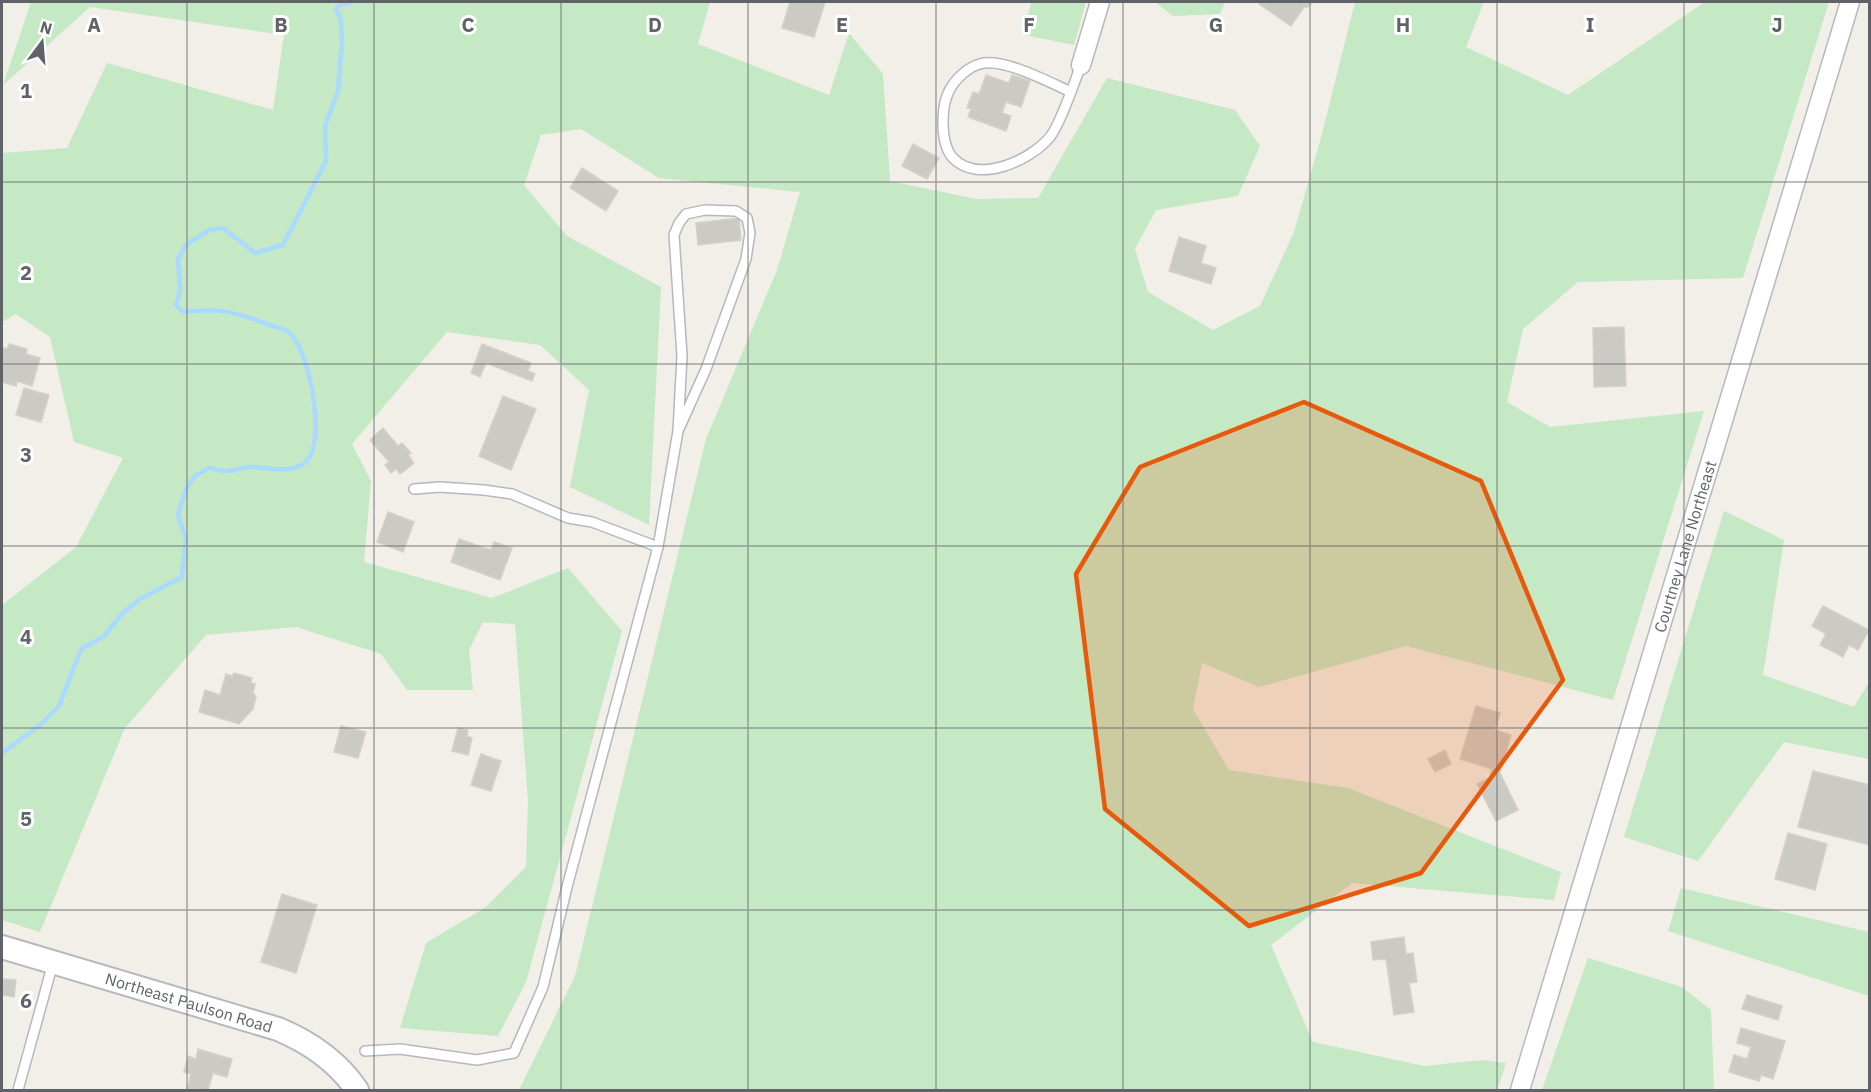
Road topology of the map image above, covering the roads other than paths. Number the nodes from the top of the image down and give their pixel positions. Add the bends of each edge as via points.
1 (1100, 2) edge
2 (1850, 2) edge
3 (1081, 65) joint
4 (1071, 92) junction
5 (678, 431) junction
6 (414, 489) dead end
7 (658, 547) junction
8 (2, 947) edge
9 (53, 963) junction
10 (365, 1051) dead end
11 (18, 1090) edge
12 (357, 1090) edge
13 (1520, 1090) edge

1 - 3 street
2 - 13 street, Courtney Lane Northeast
3 - 4 lane
4 - 4 lane via 1051,136 1017,162 992,169 966,166 952,156 943,138 949,91 964,72 981,63 999,63
5 - 5 lane via 682,356 674,235 686,214 705,210 736,212 747,218 750,233 746,259 706,369
5 - 7 lane
6 - 7 lane via 440,487 512,494 568,518 592,522
7 - 10 lane via 543,987 514,1053 477,1060 400,1049
8 - 9 street, Northeast Paulson Road
9 - 11 lane
9 - 12 street, Northeast Paulson Road via 278,1029 334,1063

